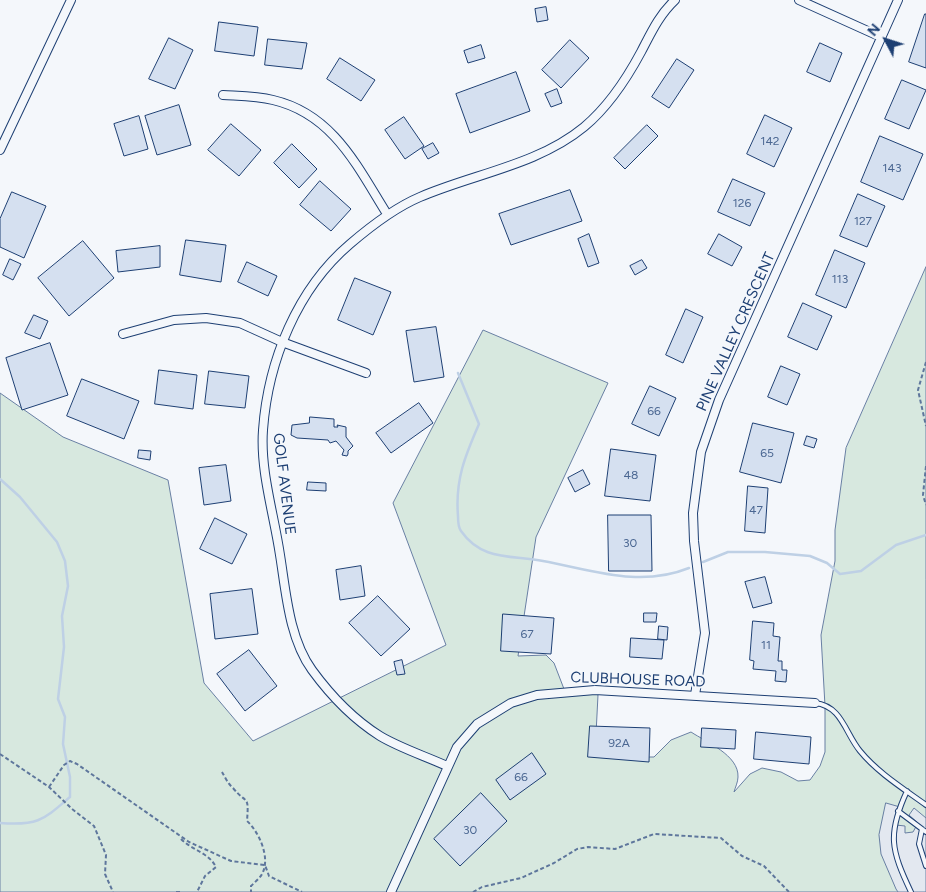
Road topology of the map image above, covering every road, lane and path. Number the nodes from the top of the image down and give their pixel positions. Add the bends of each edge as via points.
1 (71, 0) edge
2 (675, 0) edge
3 (798, 0) edge
4 (898, 0) edge
5 (881, 36) junction
6 (223, 95) dead end
7 (0, 150) edge
8 (388, 214) junction
9 (123, 334) dead end
10 (282, 342) junction
11 (926, 362) edge
12 (366, 372) dead end
13 (926, 426) edge
14 (926, 466) edge
15 (926, 505) edge
16 (695, 695) junction
17 (815, 702) joint
18 (0, 754) edge
19 (447, 766) junction
20 (222, 772) dead end
21 (49, 787) junction
22 (907, 791) junction
23 (926, 805) edge
24 (898, 811) junction
25 (924, 831) edge
26 (178, 836) junction
27 (265, 864) junction
28 (926, 866) edge
29 (113, 892) edge
30 (176, 892) edge
31 (180, 892) edge
32 (197, 892) edge
33 (252, 892) edge
34 (302, 892) edge
35 (390, 892) edge
36 (473, 892) edge
37 (789, 892) edge
38 (911, 892) edge

1 - 7 street
2 - 8 street, GOLF AVENUE via 658,19 614,96 582,129 530,158 433,192
3 - 5 street
4 - 5 street, PINE VALLEY CRESCENT
5 - 16 street, PINE VALLEY CRESCENT via 720,400 701,452 693,513 705,632
6 - 8 street via 271,99 292,105 322,122 341,142
8 - 10 street, GOLF AVENUE via 348,246 325,270 299,308
9 - 10 street via 174,320 206,318 240,323
10 - 12 street
10 - 19 street, GOLF AVENUE via 276,354 263,431 266,472 284,581 301,651 337,701 359,720 382,737
11 - 13 path via 918,390
14 - 15 path via 923,495
16 - 17 street, CLUBHOUSE ROAD
16 - 19 street, CLUBHOUSE ROAD via 595,690 537,695 511,703 477,724 456,747
17 - 22 lane via 832,708 860,751
18 - 21 path
19 - 35 street, CLUBHOUSE ROAD
20 - 27 path via 233,789 245,797 247,821 256,828
21 - 26 path via 70,761
21 - 29 path via 94,826 106,855 105,874
22 - 23 lane
22 - 24 lane
24 - 25 lane
24 - 38 lane via 894,847
25 - 28 lane via 919,844
26 - 27 path via 231,861
26 - 32 path via 212,860 216,867 205,876
27 - 33 path via 262,874 251,886
27 - 34 path via 269,876
30 - 31 path
36 - 37 path via 528,876 577,849 615,849 654,834 721,838 742,856 768,869

